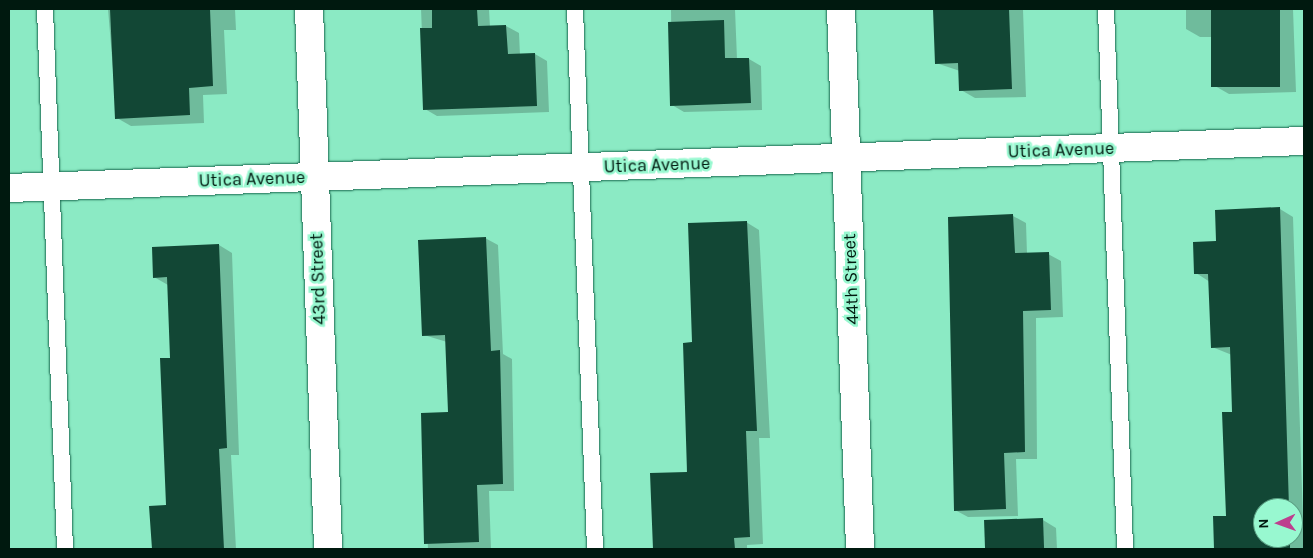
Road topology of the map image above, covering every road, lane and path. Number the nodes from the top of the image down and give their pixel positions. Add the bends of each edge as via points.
1 (45, 9) edge
2 (309, 9) edge
3 (575, 9) edge
4 (841, 9) edge
5 (1106, 9) edge
6 (1304, 141) edge
7 (1111, 148) junction
8 (846, 158) junction
9 (581, 168) junction
10 (315, 177) junction
11 (52, 186) junction
12 (9, 188) edge
13 (65, 549) edge
14 (328, 549) edge
15 (595, 549) edge
16 (860, 549) edge
17 (1125, 549) edge

1 - 11 lane
2 - 10 street, 43rd Street
3 - 9 lane
4 - 8 street, 44th Street
5 - 7 lane
6 - 7 street, Utica Avenue
7 - 8 street, Utica Avenue
7 - 17 lane
8 - 9 street, Utica Avenue
8 - 16 street, 44th Street
9 - 10 street, Utica Avenue
9 - 15 lane
10 - 11 street, Utica Avenue
10 - 14 street, 43rd Street
11 - 12 street, Utica Avenue
11 - 13 lane

